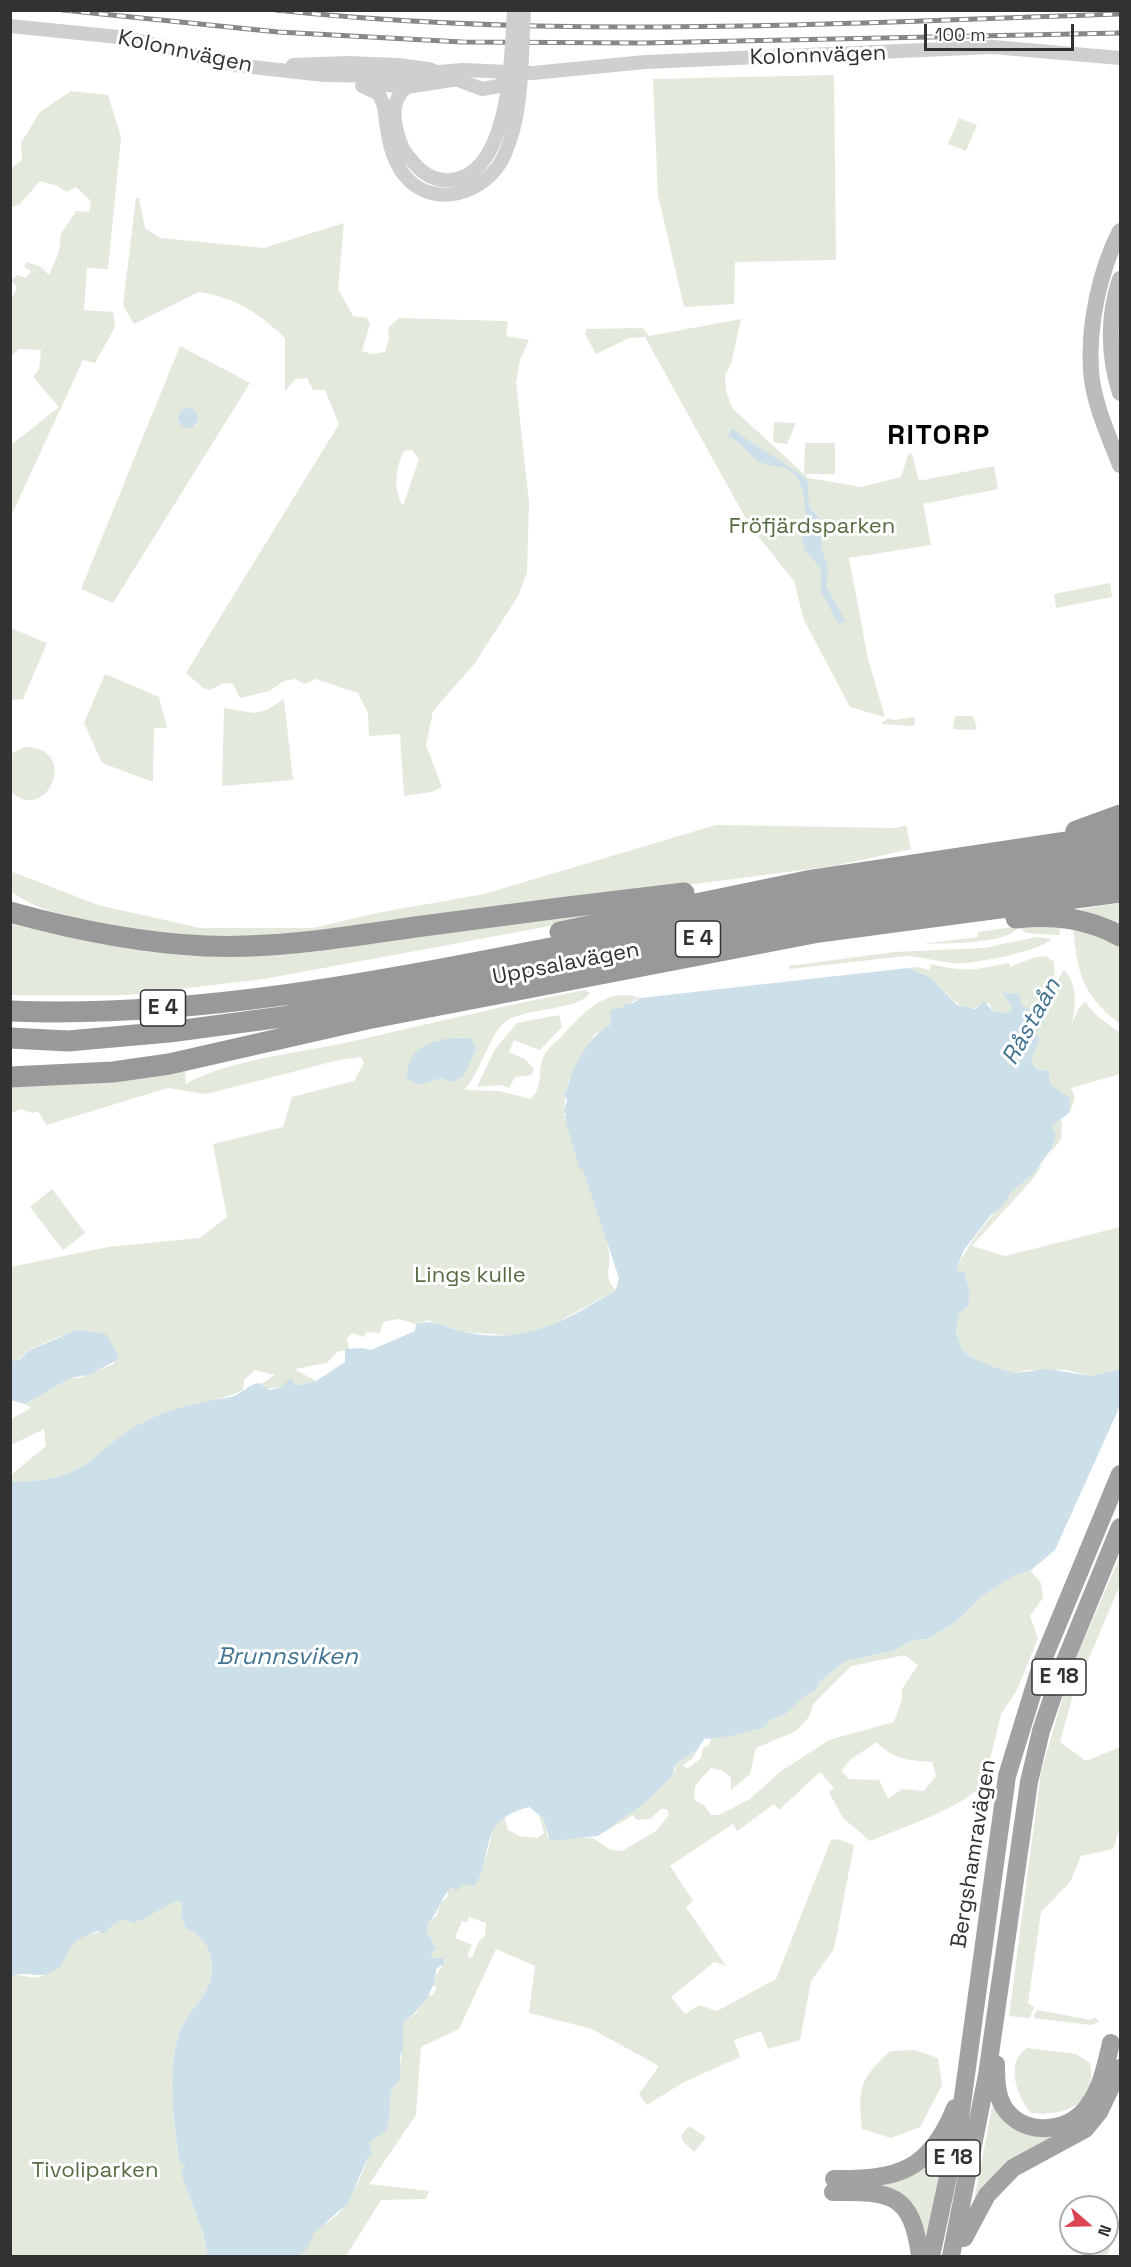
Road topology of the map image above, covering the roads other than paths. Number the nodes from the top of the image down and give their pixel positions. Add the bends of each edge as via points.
1 (514, 10) edge
2 (524, 10) edge
3 (10, 26) edge
4 (1120, 58) edge
5 (253, 68) junction
6 (439, 70) junction
7 (512, 74) junction
8 (324, 75) junction
9 (354, 83) junction
10 (389, 86) junction
11 (407, 87) junction
12 (384, 106) junction
13 (1120, 231) edge
14 (1111, 289) edge
15 (1120, 393) edge
16 (1120, 465) edge
17 (1120, 815) edge
18 (1120, 834) edge
19 (1006, 851) junction
20 (1120, 853) edge
21 (1120, 872) edge
22 (807, 881) junction
23 (1120, 891) edge
24 (10, 901) edge
25 (10, 912) edge
26 (40, 920) junction
27 (1120, 936) edge
28 (759, 946) junction
29 (314, 990) junction
30 (426, 991) junction
31 (468, 999) junction
32 (10, 1011) edge
33 (10, 1038) edge
34 (10, 1077) edge
35 (1120, 1474) edge
36 (1120, 1527) edge
37 (995, 2024) junction
38 (1116, 2044) edge
39 (969, 2057) junction
40 (1120, 2068) edge
41 (921, 2256) edge
42 (931, 2256) edge
43 (953, 2256) edge

1 - 7 street, bridge
2 - 12 street, bridge via 513,130 504,157 483,182 453,195 438,195 416,185 404,175 394,156
3 - 5 street, Kolonnvägen via 149,42
4 - 7 street, Kolonnvägen via 993,47 645,62
5 - 7 street, bridge via 398,64 429,69 482,89 499,86
5 - 8 street, Kolonnvägen
6 - 7 street, Kolonnvägen
6 - 8 street, Kolonnvägen via 389,76
6 - 10 street, Kolonnvägen
7 - 11 street, Kolonnvägen
7 - 11 street, bridge via 492,148 476,169 454,180 443,181 419,170 403,149 395,106
8 - 9 street, Kolonnvägen
9 - 10 street, Kolonnvägen
9 - 12 street, Kolonnvägen via 379,94
10 - 11 street, Kolonnvägen
10 - 12 street
13 - 14 main road
14 - 15 main road via 1112,368
14 - 16 main road via 1091,372
17 - 19 highway
18 - 19 highway, E 4
19 - 22 highway, E 4
20 - 29 highway, Uppsalavägen / E 4 via 928,881
21 - 30 highway, Uppsalavägen / E 4 via 823,915
22 - 26 highway via 264,945 146,942
22 - 29 highway, E 4 via 412,963
23 - 28 highway via 819,932
24 - 26 highway
25 - 26 highway
27 - 28 highway via 1080,919 1030,916
28 - 31 highway
29 - 32 highway, Uppsalavägen / E 4 via 143,1010
30 - 31 highway
30 - 33 highway, Uppsalavägen / E 4 via 169,1032 69,1041
31 - 34 highway via 169,1064 113,1072
35 - 39 highway, Bergshamravägen / E 18 via 1042,1662 1007,1776
36 - 37 highway, Bergshamravägen / E 18 via 1041,1731 1020,1835
37 - 38 highway via 999,2096 1017,2121 1034,2127 1062,2126 1079,2116 1101,2085
37 - 43 highway, Bergshamravägen / E 18
39 - 41 highway via 944,2135 926,2157 892,2175 834,2185 898,2201 914,2224
39 - 42 highway, Bergshamravägen / E 18 via 959,2126
40 - 43 highway via 1099,2112 1085,2129 1013,2168 987,2195

